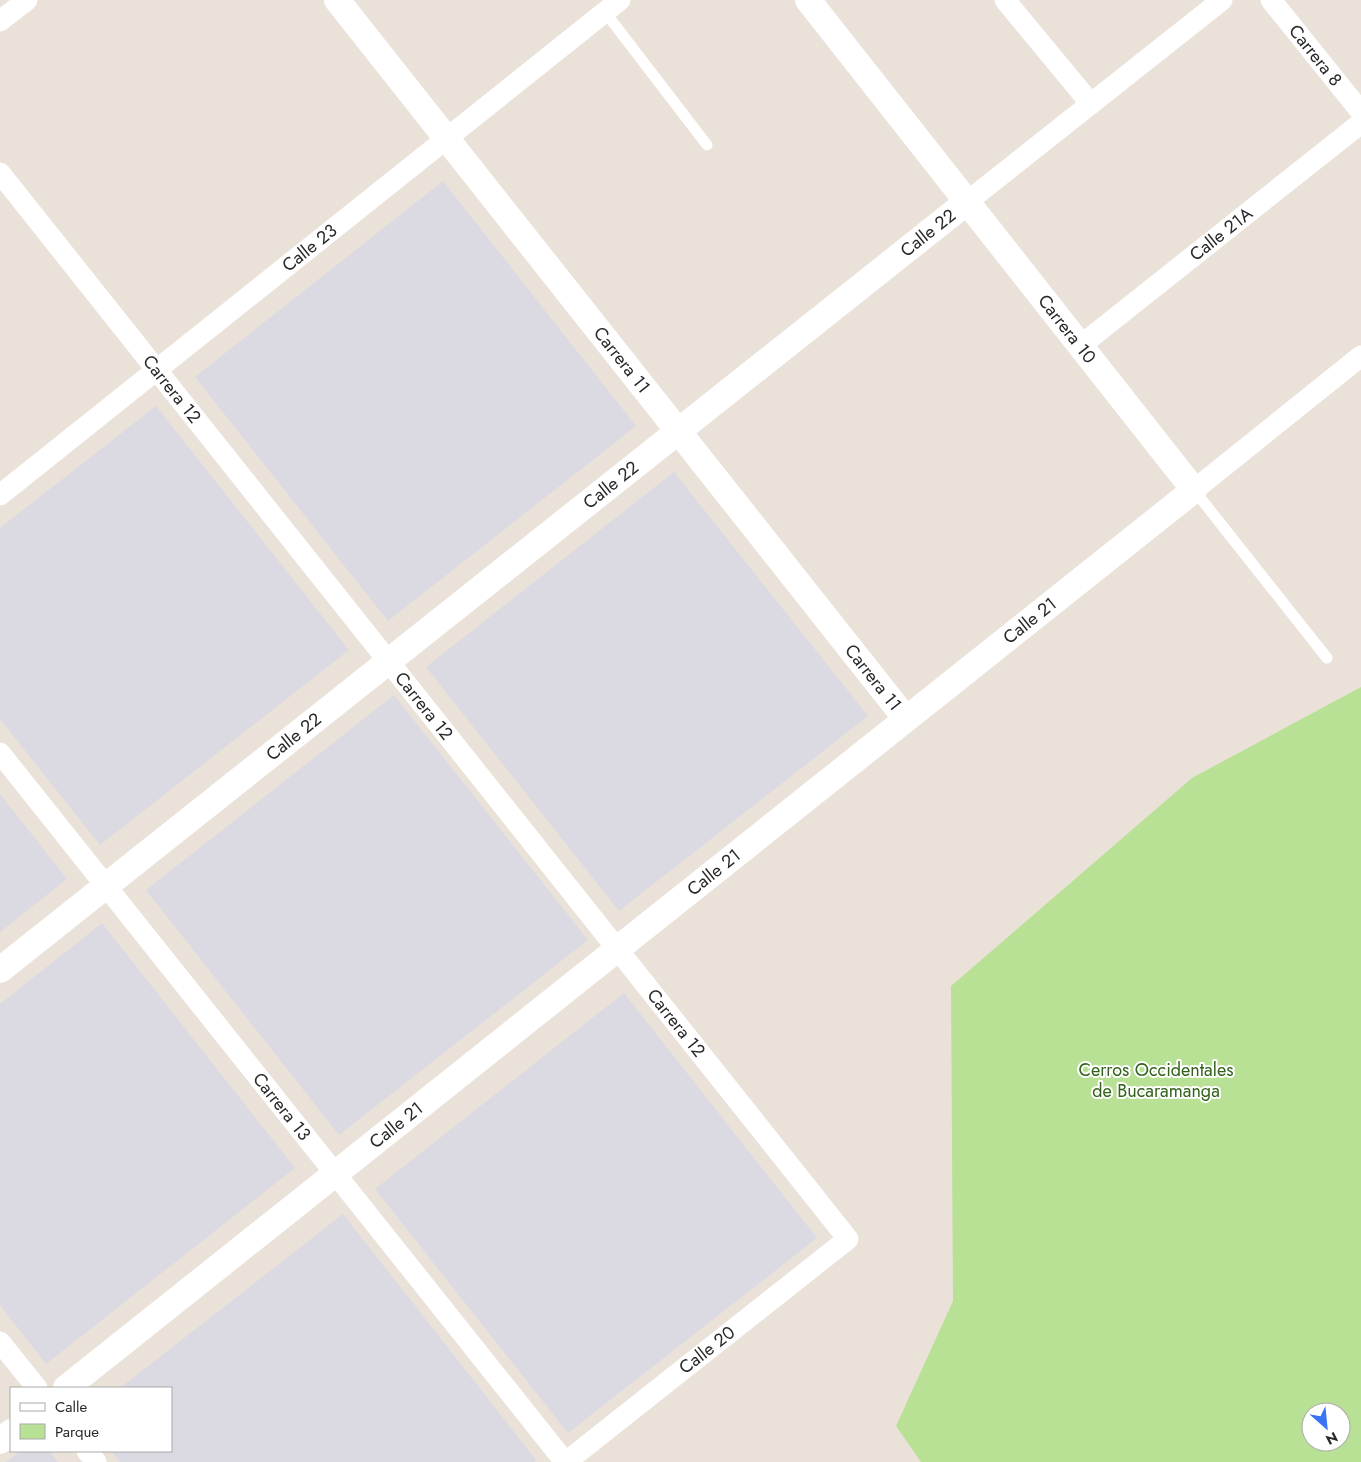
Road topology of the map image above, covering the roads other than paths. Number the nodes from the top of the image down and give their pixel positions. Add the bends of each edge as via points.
1 (27, 0) edge
2 (337, 0) edge
3 (808, 0) edge
4 (1005, 0) edge
5 (1222, 0) edge
6 (1271, 0) edge
7 (613, 6) edge
8 (0, 21) edge
9 (1091, 104) junction
10 (1361, 112) edge
11 (1361, 123) edge
12 (447, 138) junction
13 (707, 145) dead end
14 (0, 173) edge
15 (967, 202) junction
16 (1080, 346) junction
17 (1361, 356) edge
18 (157, 370) junction
19 (679, 432) junction
20 (1194, 490) junction
21 (0, 495) edge
22 (1328, 658) dead end
23 (388, 662) junction
24 (906, 719) junction
25 (0, 753) edge
26 (106, 886) junction
27 (617, 949) junction
28 (0, 970) edge
29 (335, 1174) junction
30 (848, 1239) joint
31 (0, 1342) edge
32 (36, 1387) edge
33 (67, 1387) edge
34 (10, 1433) edge
35 (0, 1441) edge
36 (88, 1452) edge
37 (96, 1462) edge
38 (566, 1462) edge

1 - 8 street
2 - 12 street, Carrera 11
3 - 15 street, Carrera 10
4 - 9 street
5 - 9 street, Calle 22
6 - 10 street, Carrera 8
7 - 12 street, Calle 23
7 - 13 lane
9 - 15 street, Calle 22
11 - 16 street, Calle 21A
12 - 18 street, Calle 23
12 - 19 street, Carrera 11
14 - 18 street, Carrera 12
15 - 16 street, Carrera 10
15 - 19 street, Calle 22
16 - 20 street, Carrera 10
17 - 20 street, Calle 21
18 - 21 street, Calle 23
18 - 23 street, Carrera 12
19 - 23 street, Calle 22
19 - 24 street, Carrera 11
20 - 22 lane, Carrera 10
20 - 24 street, Calle 21
23 - 26 street, Calle 22
23 - 27 street, Carrera 12
24 - 27 street, Calle 21
25 - 26 street, Carrera 13
26 - 28 street, Calle 22
26 - 29 street, Carrera 13
27 - 29 street, Calle 21
27 - 30 street, Carrera 12
29 - 33 street, Calle 21
29 - 38 street, Carrera 13
30 - 38 street, Calle 20
31 - 32 street
34 - 35 street
36 - 37 street

